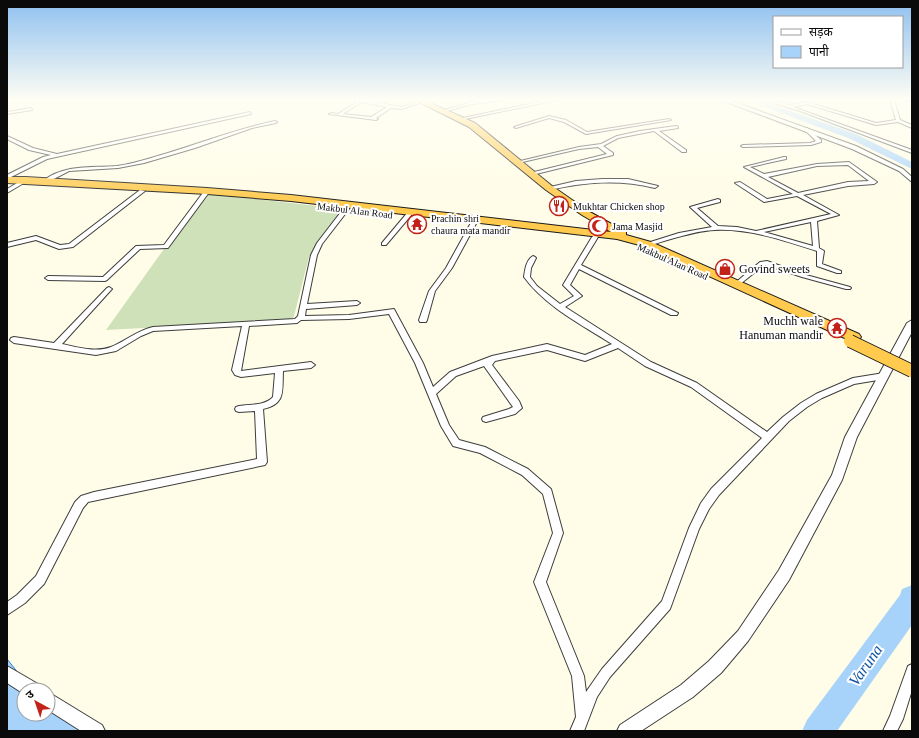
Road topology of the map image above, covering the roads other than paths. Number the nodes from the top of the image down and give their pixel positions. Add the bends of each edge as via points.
1 (151, 134) edge
2 (229, 134) edge
3 (478, 134) edge
4 (485, 134) edge
5 (604, 134) edge
6 (629, 134) edge
7 (662, 134) edge
8 (812, 134) edge
9 (820, 134) edge
10 (867, 134) edge
11 (7, 137) edge
12 (612, 141) junction
13 (600, 146) junction
14 (743, 146) dead end
15 (684, 151) dead end
16 (912, 152) edge
17 (57, 155) junction
18 (784, 158) dead end
19 (518, 162) junction
20 (532, 174) junction
21 (763, 176) junction
22 (8, 179) edge
23 (912, 180) edge
24 (46, 181) junction
25 (24, 182) junction
26 (738, 183) dead end
27 (655, 186) dead end
28 (549, 188) junction
29 (7, 191) edge
30 (142, 191) junction
31 (205, 193) junction
32 (796, 194) junction
33 (718, 202) dead end
34 (318, 204) junction
35 (346, 209) junction
36 (408, 214) junction
37 (814, 220) junction
38 (474, 222) junction
39 (716, 227) junction
40 (755, 233) junction
41 (610, 235) junction
42 (595, 237) junction
43 (629, 238) junction
44 (384, 244) dead end
45 (647, 244) junction
46 (7, 246) edge
47 (816, 249) junction
48 (533, 258) dead end
49 (577, 266) junction
50 (839, 272) dead end
51 (48, 278) dead end
52 (736, 284) junction
53 (848, 288) dead end
54 (109, 289) dead end
55 (357, 303) dead end
56 (302, 307) junction
57 (560, 307) junction
58 (674, 313) dead end
59 (300, 318) junction
60 (423, 320) dead end
61 (912, 323) edge
62 (246, 324) junction
63 (852, 339) junction
64 (14, 340) dead end
65 (618, 345) junction
66 (56, 346) junction
67 (489, 361) junction
68 (912, 364) edge
69 (311, 365) dead end
70 (279, 369) junction
71 (912, 371) edge
72 (884, 376) junction
73 (431, 394) junction
74 (259, 406) junction
75 (239, 409) dead end
76 (486, 419) dead end
77 (767, 437) junction
78 (7, 609) edge
79 (912, 670) edge
80 (7, 674) edge
81 (20, 682) edge
82 (56, 705) edge
83 (582, 715) junction
84 (96, 731) edge
85 (577, 731) edge
86 (626, 731) edge
87 (890, 731) edge

1 - 17 street
2 - 24 street via 142,162 118,167 68,170
3 - 41 highway via 548,194
4 - 19 highway
5 - 12 street
6 - 12 street
7 - 15 street
8 - 14 street via 819,141 811,144
9 - 23 street via 890,164
10 - 16 street
11 - 17 street via 36,150
12 - 13 street
13 - 19 street via 579,148
13 - 20 street via 611,154
17 - 22 street via 44,158
18 - 21 street via 746,167
19 - 20 highway
20 - 28 highway
21 - 32 street
21 - 32 street via 817,165 849,163 874,182
22 - 25 highway, Makbul Alan Road
24 - 25 highway, Makbul Alan Road
24 - 31 highway, Makbul Alan Road
25 - 29 street
25 - 30 highway, Makbul Alan Road
26 - 32 street via 766,201
27 - 28 street via 634,181 597,180
28 - 43 highway via 585,213
30 - 31 highway, Makbul Alan Road
30 - 46 street via 71,246 59,247 36,238
31 - 34 highway, Makbul Alan Road
31 - 51 street via 166,247 138,246 105,279
32 - 37 street via 836,215
33 - 39 street via 694,207
34 - 35 highway, Makbul Alan Road
34 - 36 highway, Makbul Alan Road
35 - 36 highway, Makbul Alan Road
35 - 56 street via 319,244 314,255
36 - 38 highway, Makbul Alan Road
36 - 44 street
37 - 40 street
37 - 47 street
38 - 41 highway, Makbul Alan Road
38 - 42 highway, Makbul Alan Road
38 - 60 street via 449,268 432,291
39 - 40 street
39 - 45 street
40 - 47 street
41 - 43 highway, Makbul Alan Road
42 - 49 street
42 - 63 highway, Makbul Alan Road via 638,245
43 - 45 highway, Makbul Alan Road
45 - 52 highway, Makbul Alan Road
47 - 50 street via 821,251 819,265
48 - 57 street via 527,277 536,288
49 - 57 street via 566,285 579,296
49 - 58 street
52 - 53 street via 767,263
52 - 63 highway, Makbul Alan Road
54 - 66 street
55 - 56 street
56 - 59 street
57 - 65 street
59 - 62 street via 294,322
59 - 73 street via 349,317 391,311 419,363
61 - 72 street
62 - 66 street via 148,330 122,346 105,352
62 - 70 street via 237,372 241,374
63 - 68 highway
63 - 71 highway, Makbul Alan Road, bridge
64 - 66 street
65 - 67 street via 585,358 547,347
65 - 77 street via 648,364 694,385
67 - 73 street via 453,374
67 - 76 street via 488,365 518,408
69 - 70 street
70 - 74 street via 276,401 270,405
72 - 77 street via 853,381 819,396 786,419
72 - 86 street via 851,437 838,476 788,569 743,636 715,667 687,691
73 - 83 street via 445,426 456,443 482,450 525,472 547,492 558,533 540,582 578,676
74 - 75 street
74 - 78 street via 262,462 85,499 79,505 40,580
77 - 83 street via 704,506 666,605 606,673 592,693
79 - 87 street
80 - 81 street
82 - 84 street
83 - 85 street

